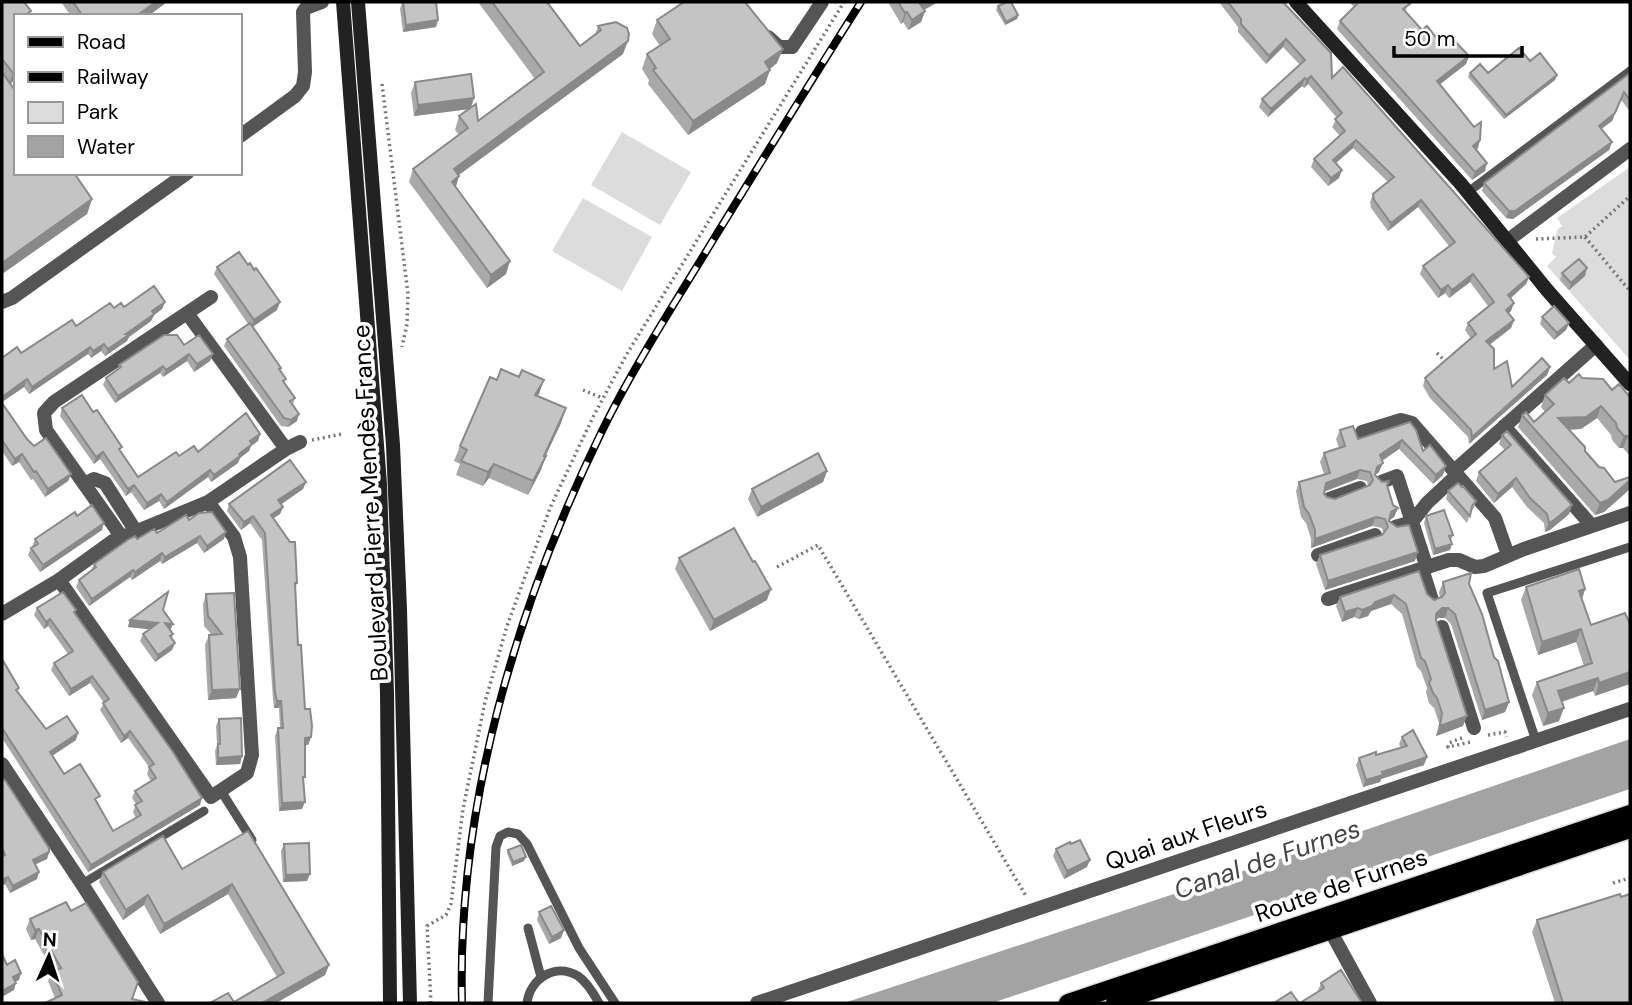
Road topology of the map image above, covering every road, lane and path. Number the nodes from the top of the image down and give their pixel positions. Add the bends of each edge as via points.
1 (344, 2) edge
2 (358, 2) edge
3 (822, 2) edge
4 (844, 2) edge
5 (1296, 2) edge
6 (312, 3) edge
7 (756, 21) edge
8 (1630, 71) edge
9 (381, 81) dead end
10 (242, 135) edge
11 (1630, 149) edge
12 (184, 175) edge
13 (1468, 192) junction
14 (1630, 196) edge
15 (1585, 237) junction
16 (1507, 241) junction
17 (1630, 291) edge
18 (211, 297) dead end
19 (2, 302) edge
20 (187, 313) junction
21 (1596, 345) junction
22 (400, 353) dead end
23 (1437, 353) dead end
24 (1454, 371) edge
25 (1630, 384) edge
26 (583, 390) dead end
27 (602, 398) junction
28 (1504, 426) junction
29 (1362, 432) dead end
30 (342, 434) dead end
31 (293, 445) junction
32 (1455, 473) junction
33 (1381, 482) edge
34 (84, 484) junction
35 (1360, 488) edge
36 (1329, 499) edge
37 (208, 502) junction
38 (1630, 513) edge
39 (1412, 522) junction
40 (1592, 526) junction
41 (1395, 527) edge
42 (135, 530) junction
43 (1375, 534) edge
44 (121, 536) junction
45 (1630, 547) edge
46 (1318, 555) edge
47 (1508, 555) junction
48 (777, 567) dead end
49 (1424, 568) junction
50 (59, 580) junction
51 (1328, 599) dead end
52 (1432, 600) edge
53 (2, 614) edge
54 (1442, 627) dead end
55 (1630, 709) edge
56 (1474, 728) dead end
57 (1536, 741) junction
58 (2, 767) edge
59 (217, 796) junction
60 (1630, 814) edge
61 (1630, 829) edge
62 (257, 849) edge
63 (1630, 878) edge
64 (1613, 883) dead end
65 (82, 884) junction
66 (1034, 910) junction
67 (1326, 923) junction
68 (528, 928) dead end
69 (541, 977) junction
70 (151, 1001) edge
71 (390, 1003) edge
72 (410, 1003) edge
73 (431, 1003) edge
74 (488, 1003) edge
75 (527, 1003) edge
76 (599, 1003) edge
77 (615, 1003) edge
78 (757, 1003) edge
79 (1068, 1003) edge
80 (1115, 1003) edge
81 (1370, 1003) edge

1 - 71 main road, Boulevard Pierre Mendès France via 381,496
2 - 72 main road, Boulevard Pierre Mendès France via 393,445
3 - 7 street via 792,47 775,45
4 - 27 path
5 - 13 main road
6 - 10 street via 303,12 303,86
8 - 13 lane
9 - 22 path via 408,294
11 - 16 street
12 - 19 street
13 - 16 main road
14 - 15 path
15 - 16 path
15 - 17 path
16 - 21 main road
18 - 20 street
20 - 31 street
20 - 34 street via 46,409 46,430
21 - 25 main road
21 - 28 street
23 - 24 path
26 - 27 path
27 - 73 path via 547,517 499,649 470,768 451,904 446,915 427,926
28 - 32 street
28 - 40 street
29 - 32 street via 1409,421
30 - 31 path
31 - 37 street
32 - 39 street
32 - 47 street via 1495,519
33 - 39 street via 1396,476
34 - 42 street via 94,479 105,483
34 - 44 street
35 - 36 street
37 - 42 street
37 - 59 street via 234,537 240,557 252,755 247,773
38 - 40 street
39 - 41 street
39 - 49 street
40 - 47 street
42 - 44 street
43 - 46 street
44 - 50 street
45 - 57 lane via 1487,593
47 - 49 street via 1480,567 1453,559
48 - 66 path via 818,545
49 - 51 street
49 - 52 street
50 - 53 street
50 - 59 street
54 - 56 street
55 - 57 street, Quai aux Fleurs
57 - 66 street, Quai aux Fleurs
58 - 65 street
59 - 62 lane
59 - 65 lane
60 - 67 main road, Route de Furnes
61 - 67 main road, Route de Furnes
63 - 64 path
65 - 70 street
66 - 78 street, Quai aux Fleurs
67 - 79 main road, Route de Furnes
67 - 80 main road, Route de Furnes
67 - 81 street
68 - 69 lane
69 - 75 lane via 532,986
69 - 76 lane via 558,972 577,975
74 - 77 lane via 496,847 500,836 508,832 518,834 527,844 579,948

